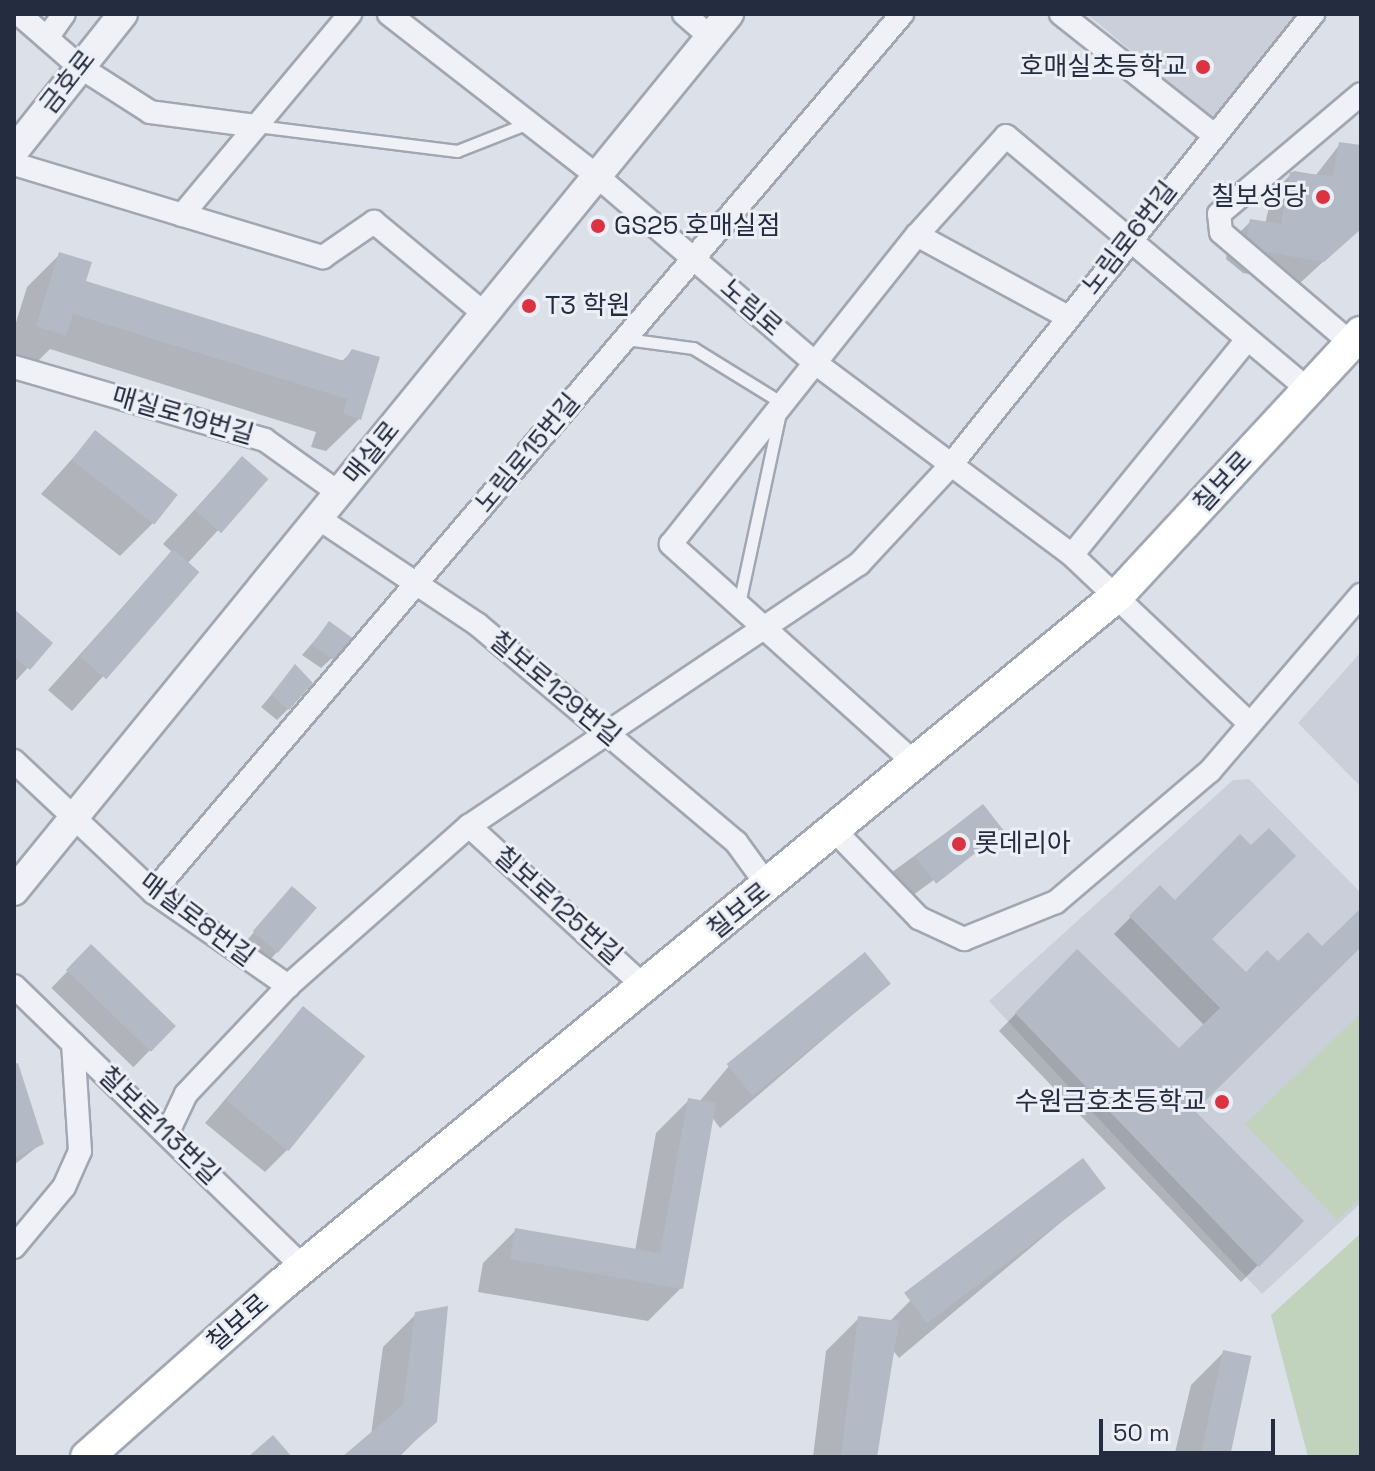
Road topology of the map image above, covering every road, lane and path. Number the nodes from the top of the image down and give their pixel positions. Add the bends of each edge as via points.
1 (19, 14) edge
2 (64, 14) edge
3 (123, 14) edge
4 (350, 14) edge
5 (389, 14) edge
6 (684, 14) edge
7 (729, 14) edge
8 (902, 14) edge
9 (1061, 14) edge
10 (1313, 14) edge
11 (710, 37) junction
12 (47, 38) junction
13 (80, 67) junction
14 (1361, 94) edge
15 (528, 123) junction
16 (256, 126) junction
17 (1213, 134) junction
18 (14, 151) edge
19 (14, 164) edge
20 (597, 176) junction
21 (182, 215) junction
22 (917, 235) junction
23 (1127, 240) junction
24 (694, 259) junction
25 (485, 314) junction
26 (1068, 317) junction
27 (1356, 338) edge
28 (625, 339) junction
29 (1246, 341) junction
30 (814, 362) junction
31 (14, 367) edge
32 (1309, 390) junction
33 (782, 403) junction
34 (950, 466) junction
35 (339, 493) junction
36 (318, 518) junction
37 (1072, 555) junction
38 (416, 584) junction
39 (1119, 594) junction
40 (1361, 595) edge
41 (739, 605) junction
42 (763, 626) junction
43 (1249, 723) junction
44 (604, 730) junction
45 (14, 761) edge
46 (917, 765) junction
47 (75, 816) junction
48 (469, 826) junction
49 (836, 832) junction
50 (768, 886) junction
51 (14, 891) edge
52 (153, 892) junction
53 (14, 986) edge
54 (288, 986) junction
55 (645, 987) junction
56 (73, 1043) junction
57 (167, 1134) junction
58 (14, 1247) edge
59 (303, 1267) junction
60 (87, 1457) edge

1 - 12 street
2 - 12 street
3 - 13 street, 금호로
4 - 16 street
5 - 15 street, 노림로
6 - 11 street
7 - 11 street, 매실로
8 - 24 street, 노림로15번길
9 - 17 street
10 - 17 street, 노림로6번길
11 - 20 street, 매실로
12 - 13 street
13 - 16 street via 150,112
13 - 18 street, 금호로
14 - 27 street via 1219,214 1221,232
15 - 16 lane via 457,151
15 - 20 street, 노림로
16 - 21 street
17 - 23 street, 노림로6번길
19 - 21 street
20 - 24 street, 노림로
20 - 25 street, 매실로
21 - 25 street via 323,257 374,222
22 - 23 street via 1006,136
22 - 26 street
22 - 30 street
23 - 26 street, 노림로6번길
23 - 29 street
24 - 28 street, 노림로15번길
24 - 30 street, 노림로
25 - 35 street, 매실로
26 - 34 street, 노림로6번길
27 - 32 main road, 칠보로
28 - 33 lane via 693,348
28 - 38 street, 노림로15번길
29 - 32 street
29 - 37 street
30 - 33 street
30 - 34 street, 노림로
31 - 35 street, 매실로19번길 via 265,440
32 - 39 main road, 칠보로
33 - 41 lane
33 - 41 street via 671,544
34 - 37 street, 노림로
34 - 42 street, 노림로6번길 via 859,564
35 - 36 street, 매실로
36 - 38 street, 칠보로129번길
36 - 47 street, 매실로
37 - 39 street, 노림로
38 - 44 street, 칠보로129번길 via 477,624
38 - 52 street, 노림로15번길
39 - 43 street, 노림로
39 - 46 main road, 칠보로
40 - 43 street
41 - 42 street
42 - 44 street, 노림로6번길 via 665,698
42 - 46 street
43 - 49 street via 1210,771 1056,902 964,939 919,918
44 - 48 street, 노림로6번길
44 - 50 street, 칠보로129번길 via 736,842
45 - 47 street, 매실로8번길
46 - 49 main road, 칠보로
47 - 51 street, 매실로
47 - 52 street, 매실로8번길
48 - 54 street, 노림로6번길
48 - 55 street, 칠보로125번길
49 - 50 main road, 칠보로
50 - 55 main road, 칠보로
52 - 54 street, 매실로8번길
53 - 56 street, 칠보로113번길
54 - 57 street, 노림로6번길 via 186,1094
55 - 59 main road, 칠보로
56 - 57 street, 칠보로113번길
56 - 58 street via 80,1151 64,1187
57 - 59 street, 칠보로113번길
59 - 60 main road, 칠보로

